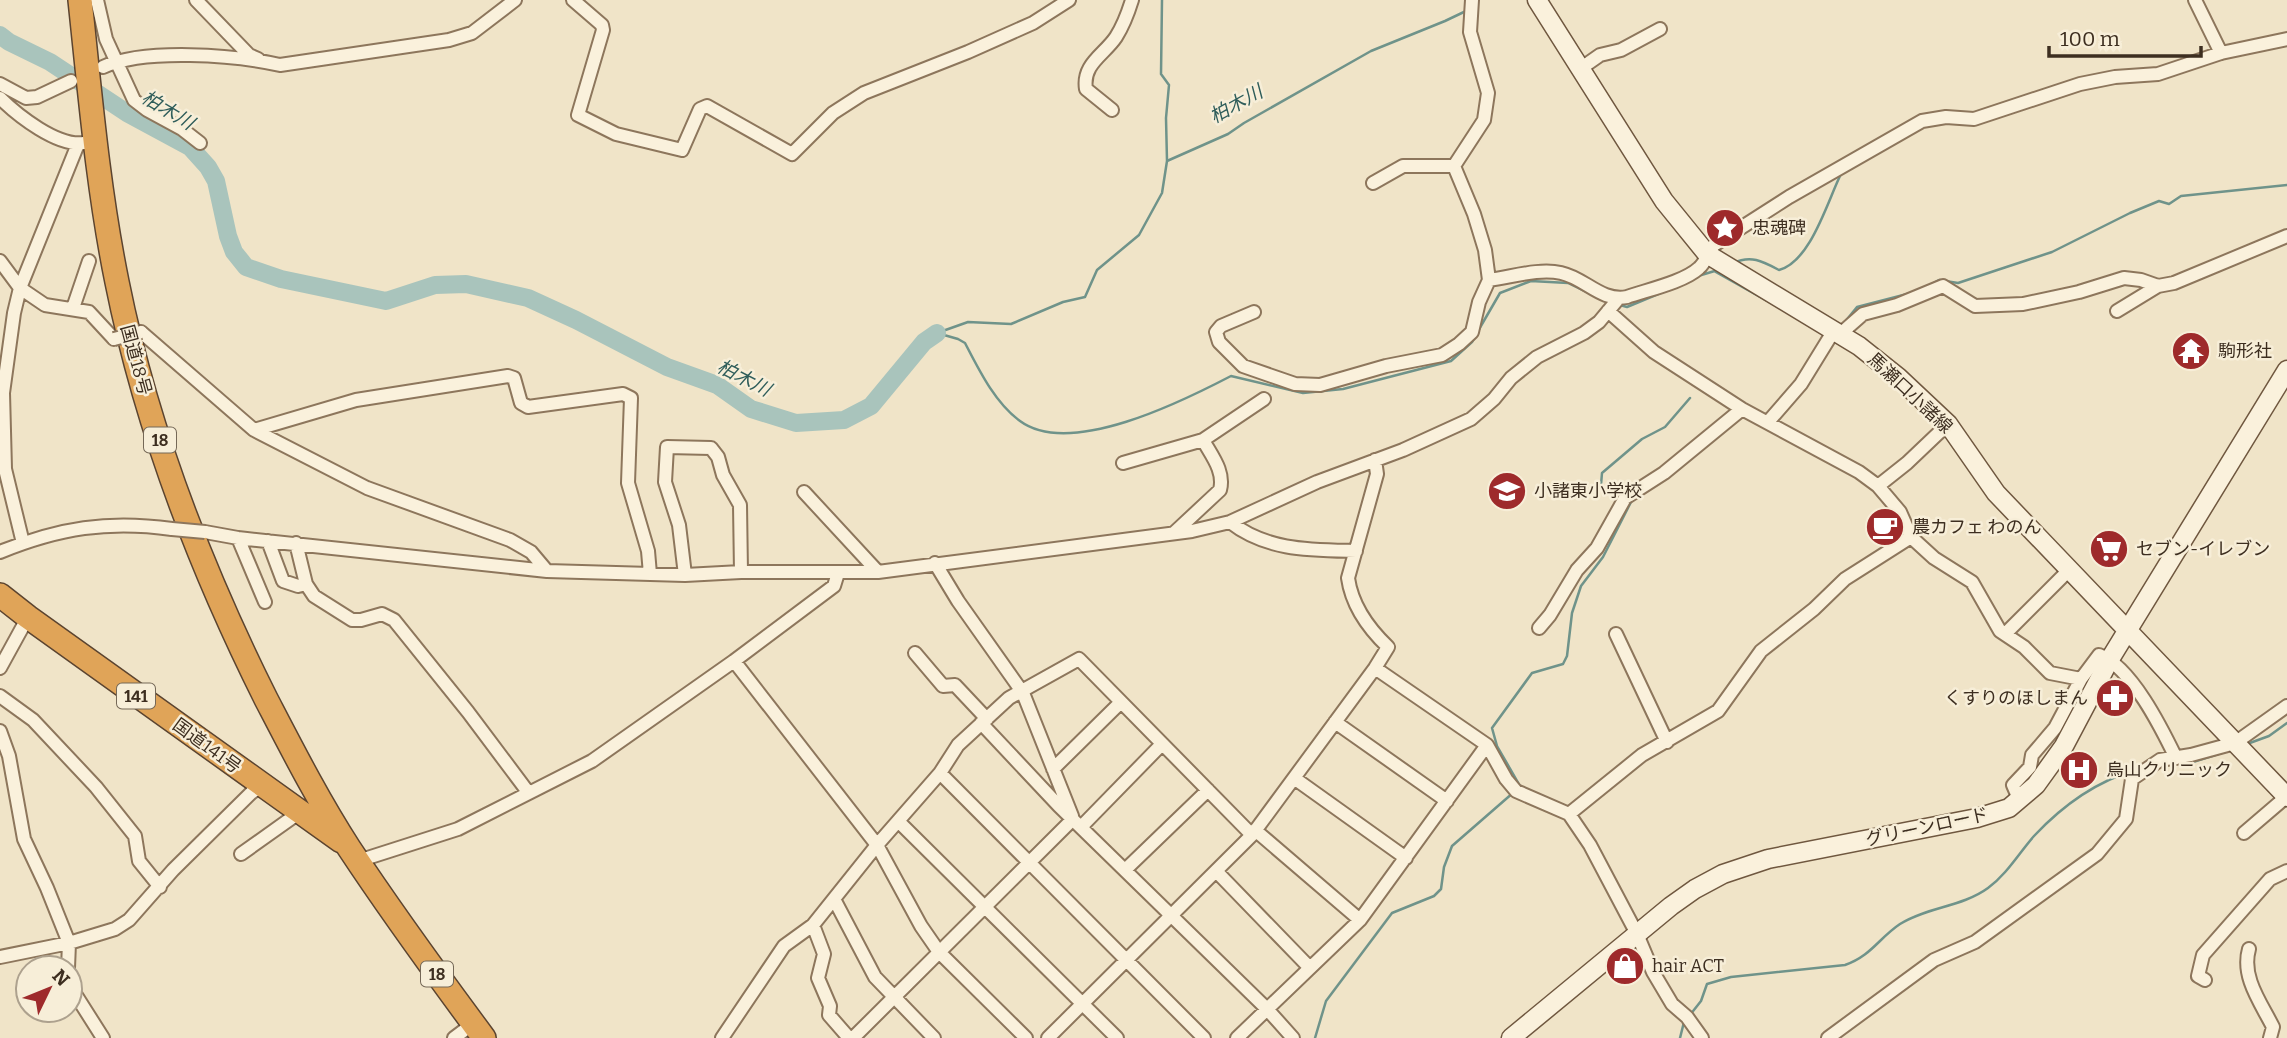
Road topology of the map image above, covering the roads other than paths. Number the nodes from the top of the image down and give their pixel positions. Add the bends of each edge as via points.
1 (80, 0) edge
2 (97, 0) edge
3 (196, 0) edge
4 (515, 0) edge
5 (573, 0) edge
6 (1069, 0) edge
7 (1132, 0) edge
8 (1472, 0) edge
9 (1537, 0) edge
10 (2195, 0) edge
11 (1660, 29) dead end
12 (2286, 42) edge
13 (2221, 53) junction
14 (117, 61) junction
15 (261, 61) junction
16 (103, 67) dead end
17 (1580, 69) junction
18 (71, 81) dead end
19 (0, 84) edge
20 (0, 98) edge
21 (1112, 110) dead end
22 (87, 143) junction
23 (200, 143) dead end
24 (1454, 166) junction
25 (1373, 183) dead end
26 (2287, 236) edge
27 (1707, 254) junction
28 (0, 261) edge
29 (89, 261) dead end
30 (1489, 280) junction
31 (2158, 286) junction
32 (20, 288) junction
33 (1619, 298) junction
34 (73, 307) junction
35 (1608, 311) junction
36 (2117, 311) dead end
37 (1254, 312) dead end
38 (1836, 334) junction
39 (2287, 370) edge
40 (1264, 400) dead end
41 (1742, 408) junction
42 (1768, 422) junction
43 (1948, 424) junction
44 (254, 430) junction
45 (1202, 440) junction
46 (1375, 460) junction
47 (1123, 463) dead end
48 (1878, 486) junction
49 (804, 492) dead end
50 (1230, 522) junction
51 (1175, 532) junction
52 (1911, 537) junction
53 (238, 538) junction
54 (268, 541) junction
55 (23, 542) junction
56 (296, 543) junction
57 (1356, 551) junction
58 (0, 552) edge
59 (935, 563) junction
60 (547, 570) junction
61 (2069, 570) junction
62 (741, 572) junction
63 (878, 572) junction
64 (838, 573) junction
65 (650, 574) junction
66 (685, 575) junction
67 (306, 584) junction
68 (0, 595) edge
69 (265, 602) dead end
70 (28, 617) junction
71 (1539, 628) dead end
72 (2129, 629) junction
73 (1616, 634) dead end
74 (2005, 634) junction
75 (915, 653) dead end
76 (2110, 659) junction
77 (734, 661) junction
78 (0, 668) edge
79 (1375, 668) junction
80 (2081, 679) junction
81 (1023, 693) junction
82 (0, 696) edge
83 (1121, 702) junction
84 (2287, 706) edge
85 (984, 721) junction
86 (1335, 722) junction
87 (0, 731) edge
88 (1667, 742) junction
89 (2235, 743) junction
90 (1162, 744) junction
91 (1487, 745) junction
92 (2176, 758) junction
93 (300, 765) junction
94 (1053, 769) junction
95 (940, 773) junction
96 (1294, 778) junction
97 (268, 790) junction
98 (1208, 790) junction
99 (528, 792) junction
100 (2287, 797) edge
101 (2019, 799) junction
102 (1447, 801) junction
103 (300, 812) junction
104 (1569, 814) junction
105 (898, 821) junction
106 (1077, 823) junction
107 (1254, 832) junction
108 (2244, 833) dead end
109 (877, 845) junction
110 (353, 853) junction
111 (241, 854) dead end
112 (1406, 858) junction
113 (1030, 863) junction
114 (1125, 870) junction
115 (2287, 871) edge
116 (1216, 872) junction
117 (160, 887) junction
118 (834, 899) junction
119 (985, 907) junction
120 (1172, 916) junction
121 (1360, 920) junction
122 (813, 925) junction
123 (1637, 934) junction
124 (69, 943) junction
125 (2249, 949) dead end
126 (939, 952) junction
127 (69, 954) edge
128 (0, 957) edge
129 (1127, 961) junction
130 (1310, 968) junction
131 (2205, 980) dead end
132 (894, 997) junction
133 (1083, 1004) junction
134 (84, 1008) edge
135 (1267, 1009) junction
136 (479, 1031) edge
137 (103, 1038) edge
138 (454, 1038) edge
139 (722, 1038) edge
140 (851, 1038) edge
141 (934, 1038) edge
142 (1026, 1038) edge
143 (1048, 1038) edge
144 (1117, 1038) edge
145 (1204, 1038) edge
146 (1237, 1038) edge
147 (1293, 1038) edge
148 (1511, 1038) edge
149 (1702, 1038) edge
150 (1828, 1038) edge
151 (2270, 1038) edge

1 - 22 highway, 国道18号 / 18
2 - 14 street via 106,39
3 - 15 street via 249,55
4 - 15 street via 472,33 449,40 280,65
5 - 6 street via 602,24 603,30 578,115 616,134 682,150 700,108 707,106 792,153 833,113 863,93 1033,23
7 - 21 street via 1115,39 1088,68 1084,80 1086,89
8 - 24 street via 1470,32 1488,93 1484,120
9 - 17 main road, 馬瀬口小諸線
10 - 13 street
11 - 17 street via 1621,50 1600,55
12 - 13 street
13 - 27 street via 2158,74 2080,84 1974,119 1922,121 1789,197
14 - 15 street via 189,55
14 - 16 street
14 - 23 street via 134,100
17 - 27 main road, 馬瀬口小諸線 via 1664,201
18 - 19 street via 26,98
20 - 22 street via 54,137
22 - 32 street
22 - 93 highway, 国道18号 / 18 via 139,376 184,516 242,650
24 - 25 street via 1403,166
24 - 30 street via 1474,214
26 - 31 street
27 - 33 street via 1701,267 1688,275
27 - 38 main road, 馬瀬口小諸線
28 - 32 street
29 - 34 street
30 - 33 street via 1561,273 1603,295
30 - 37 street via 1472,332 1460,344 1441,355 1320,385 1295,384 1243,366 1219,342 1216,331 1221,326
31 - 36 street
31 - 38 street via 2124,278 2023,304 1975,306 1943,286 1863,314
32 - 34 street via 45,304
32 - 55 street via 3,393 5,469
33 - 35 street
34 - 44 street, bridge via 89,312 114,339 141,332
35 - 41 street via 1654,352
35 - 46 street via 1584,333 1537,357 1471,419
38 - 42 street
38 - 43 main road, 馬瀬口小諸線 via 1898,377
39 - 72 main road, グリーンロード
40 - 45 street
41 - 42 street
41 - 71 street via 1664,473 1625,498 1597,548
42 - 48 street
43 - 48 street
43 - 61 main road, 馬瀬口小諸線 via 1996,493
44 - 60 street via 367,488 510,540 531,552
44 - 65 street via 356,400 508,376 514,378 522,403 528,407 623,394 631,398 628,483
45 - 47 street
45 - 51 street via 1220,469 1222,484
46 - 50 street
46 - 57 street via 1377,474
48 - 52 street via 1900,512
49 - 63 street
50 - 51 street
50 - 57 street via 1245,533 1281,546
51 - 59 street
52 - 74 street via 1972,582
52 - 88 street via 1845,579 1762,651 1718,711
53 - 54 street
53 - 55 street, bridge via 113,525 72,528
53 - 69 street
54 - 56 street
54 - 67 street via 283,580
55 - 58 street
56 - 60 street
56 - 67 street
57 - 79 street via 1348,578 1351,595 1367,624 1388,647
59 - 63 street
59 - 81 street
60 - 65 street
61 - 72 main road, 馬瀬口小諸線
61 - 74 street
62 - 64 street
62 - 66 street
62 - 66 street via 740,505 718,457 711,448 667,447 665,482 679,525
63 - 64 street
64 - 77 street via 834,586
65 - 66 street
67 - 99 street via 314,596 352,620 382,614 394,620
68 - 70 highway, 国道141号 / 141
70 - 78 street
70 - 97 highway, 国道141号 / 141
72 - 76 main road, グリーンロード
72 - 89 main road, 馬瀬口小諸線
73 - 88 street
74 - 80 street via 2050,673
75 - 85 street via 943,686 956,685
76 - 80 street via 2099,656
76 - 92 street via 2163,730
76 - 101 main road, グリーンロード via 2064,746 2036,785
77 - 99 street via 592,761
77 - 109 street
79 - 86 street
79 - 91 street
80 - 101 street via 2055,728 2032,755 2030,767 2013,785
81 - 83 street via 1079,659
81 - 85 street via 1009,698
81 - 94 street
82 - 117 street via 33,720 96,788 135,836 139,861
83 - 90 street
83 - 94 street
84 - 89 street
85 - 95 street via 958,745
85 - 106 street
86 - 96 street
86 - 102 street
87 - 124 street via 24,839
88 - 104 street via 1642,755
89 - 92 street
89 - 100 main road, 馬瀬口小諸線
90 - 98 street
90 - 106 street
91 - 102 street
91 - 104 street via 1516,791
92 - 150 street via 2160,760 2132,779 2126,819 2097,854 1975,942 1934,960
93 - 97 highway via 299,785 286,793
93 - 110 highway, 国道18号 / 18
94 - 106 street
95 - 105 street
95 - 113 street
96 - 107 street
96 - 112 street
97 - 103 highway, 国道141号 / 141
97 - 117 street via 251,793
98 - 107 street
98 - 114 street
99 - 110 street via 458,829
100 - 108 street
101 - 123 main road, グリーンロード via 2009,808 1978,818 1768,859 1723,874 1695,889
102 - 112 street
103 - 110 highway, 国道141号 / 141
103 - 111 street
104 - 123 street
105 - 109 street
105 - 119 street
106 - 113 street
106 - 114 street
107 - 116 street
107 - 121 street
109 - 118 street
109 - 126 street
110 - 136 highway, 18
112 - 121 street
113 - 119 street
113 - 129 street
114 - 120 street
115 - 131 street via 2270,879 2203,955 2198,976
116 - 120 street
116 - 130 street
117 - 124 street via 116,929
118 - 122 street
118 - 132 street via 875,977
119 - 126 street
119 - 133 street
120 - 129 street
120 - 135 street
121 - 130 street
122 - 139 street via 784,946
122 - 140 street via 824,954 818,978 830,1006 829,1015
123 - 148 main road, グリーンロード
123 - 149 street via 1672,1004
124 - 127 street
124 - 128 street
125 - 151 street via 2250,981 2273,1027
126 - 132 street
126 - 142 street
129 - 133 street
129 - 145 street
130 - 135 street
132 - 140 street
132 - 141 street
133 - 143 street
133 - 144 street
134 - 137 street
135 - 146 street
135 - 147 street
136 - 138 street

